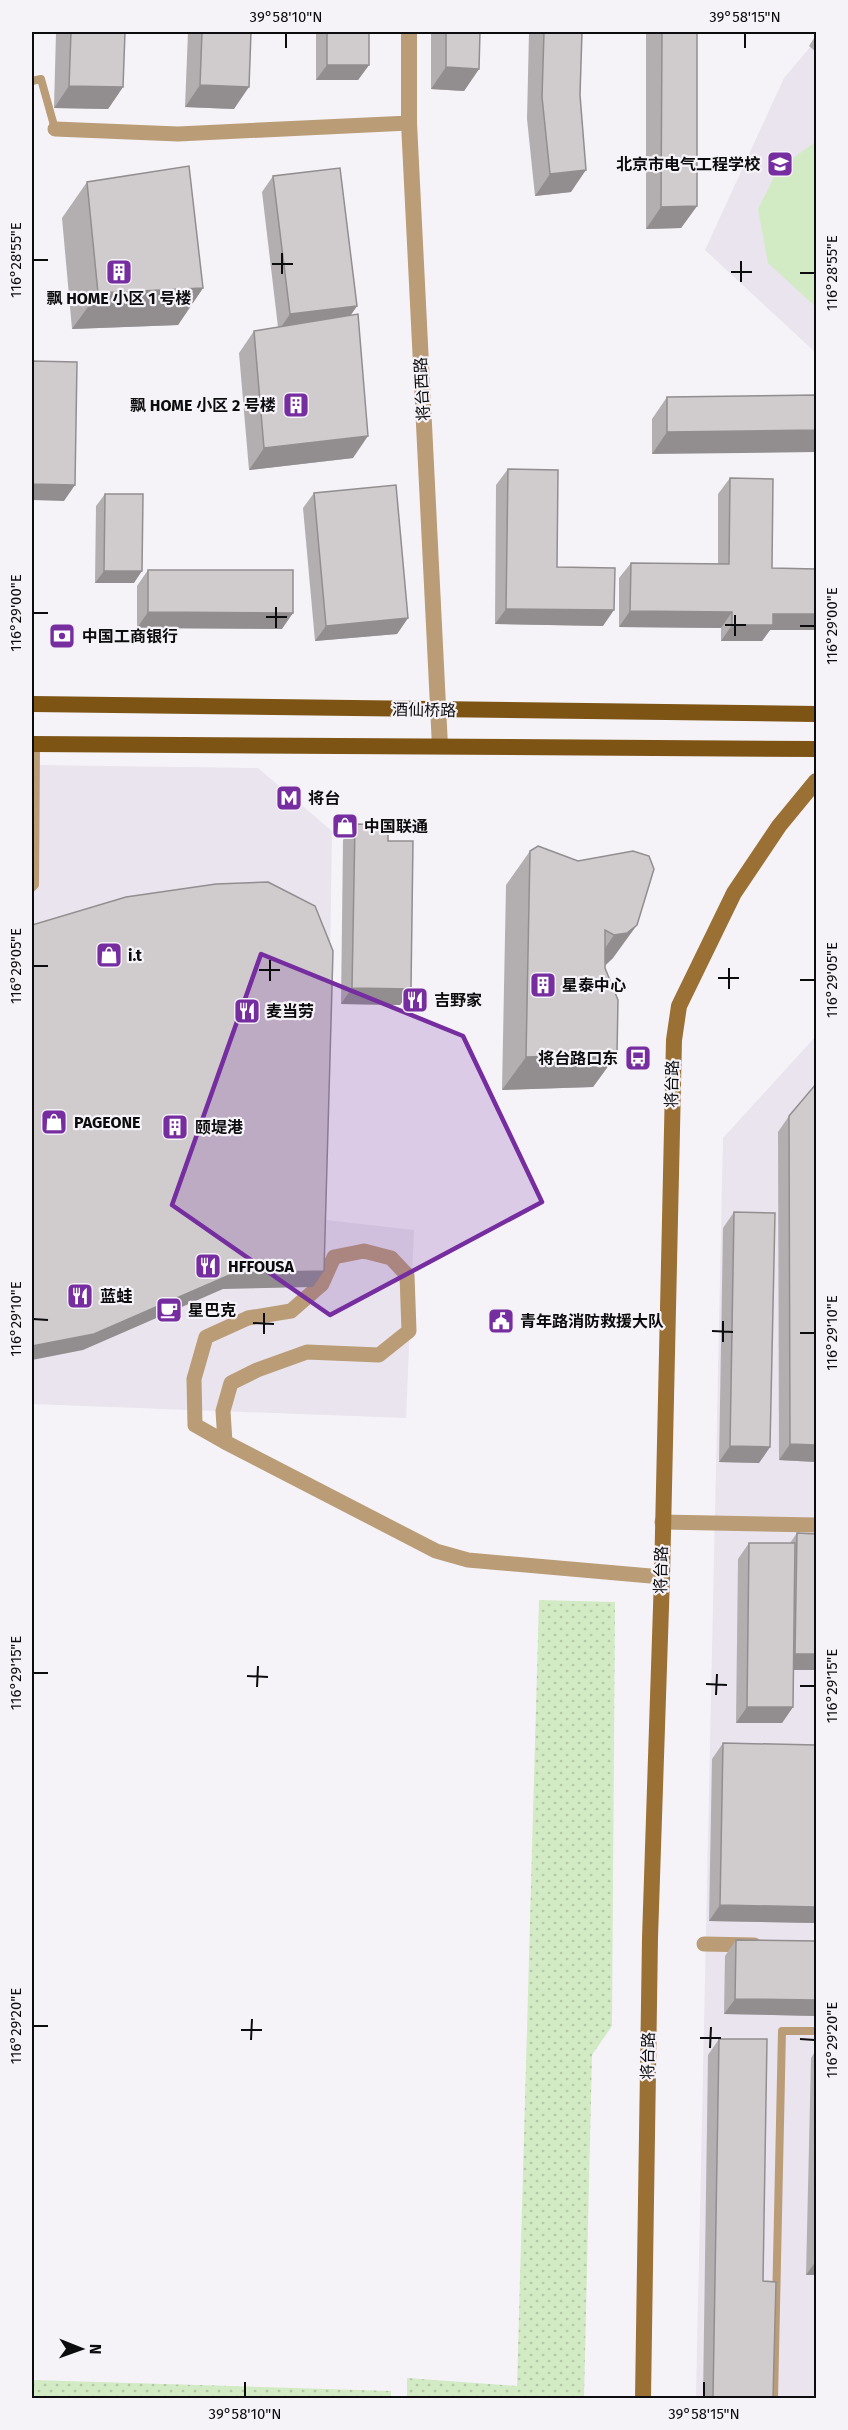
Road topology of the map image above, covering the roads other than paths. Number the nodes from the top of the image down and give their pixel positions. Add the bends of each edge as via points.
1 (409, 32) edge
2 (32, 81) edge
3 (409, 123) junction
4 (55, 129) joint
5 (32, 705) edge
6 (439, 710) junction
7 (816, 714) edge
8 (34, 744) edge
9 (440, 746) junction
10 (816, 749) edge
11 (816, 781) edge
12 (32, 888) edge
13 (225, 1442) junction
14 (662, 1522) junction
15 (816, 1525) edge
16 (662, 1577) junction
17 (704, 1944) dead end
18 (772, 1945) edge
19 (816, 2031) edge
20 (643, 2398) edge
21 (774, 2398) edge

1 - 3 street, 将台西路
2 - 4 lane via 41,79
3 - 4 street via 178,135
3 - 6 street, 将台西路
5 - 6 main road, 酒仙桥路
6 - 7 main road, 酒仙桥路
6 - 9 street, 将台西路
8 - 9 main road
8 - 12 lane
9 - 10 main road
11 - 14 main road, 将台路 via 779,826 734,893 680,1006 673,1049
13 - 13 street via 195,1425 194,1379 206,1337 248,1318 291,1311 321,1284 334,1257 364,1251 391,1258 407,1275 409,1331 379,1355 307,1352 231,1383 223,1412
13 - 16 street via 436,1551 468,1560
14 - 15 street
14 - 16 main road, 将台路
16 - 20 main road, 将台路 via 650,1938
17 - 18 street
19 - 21 lane via 782,2031

